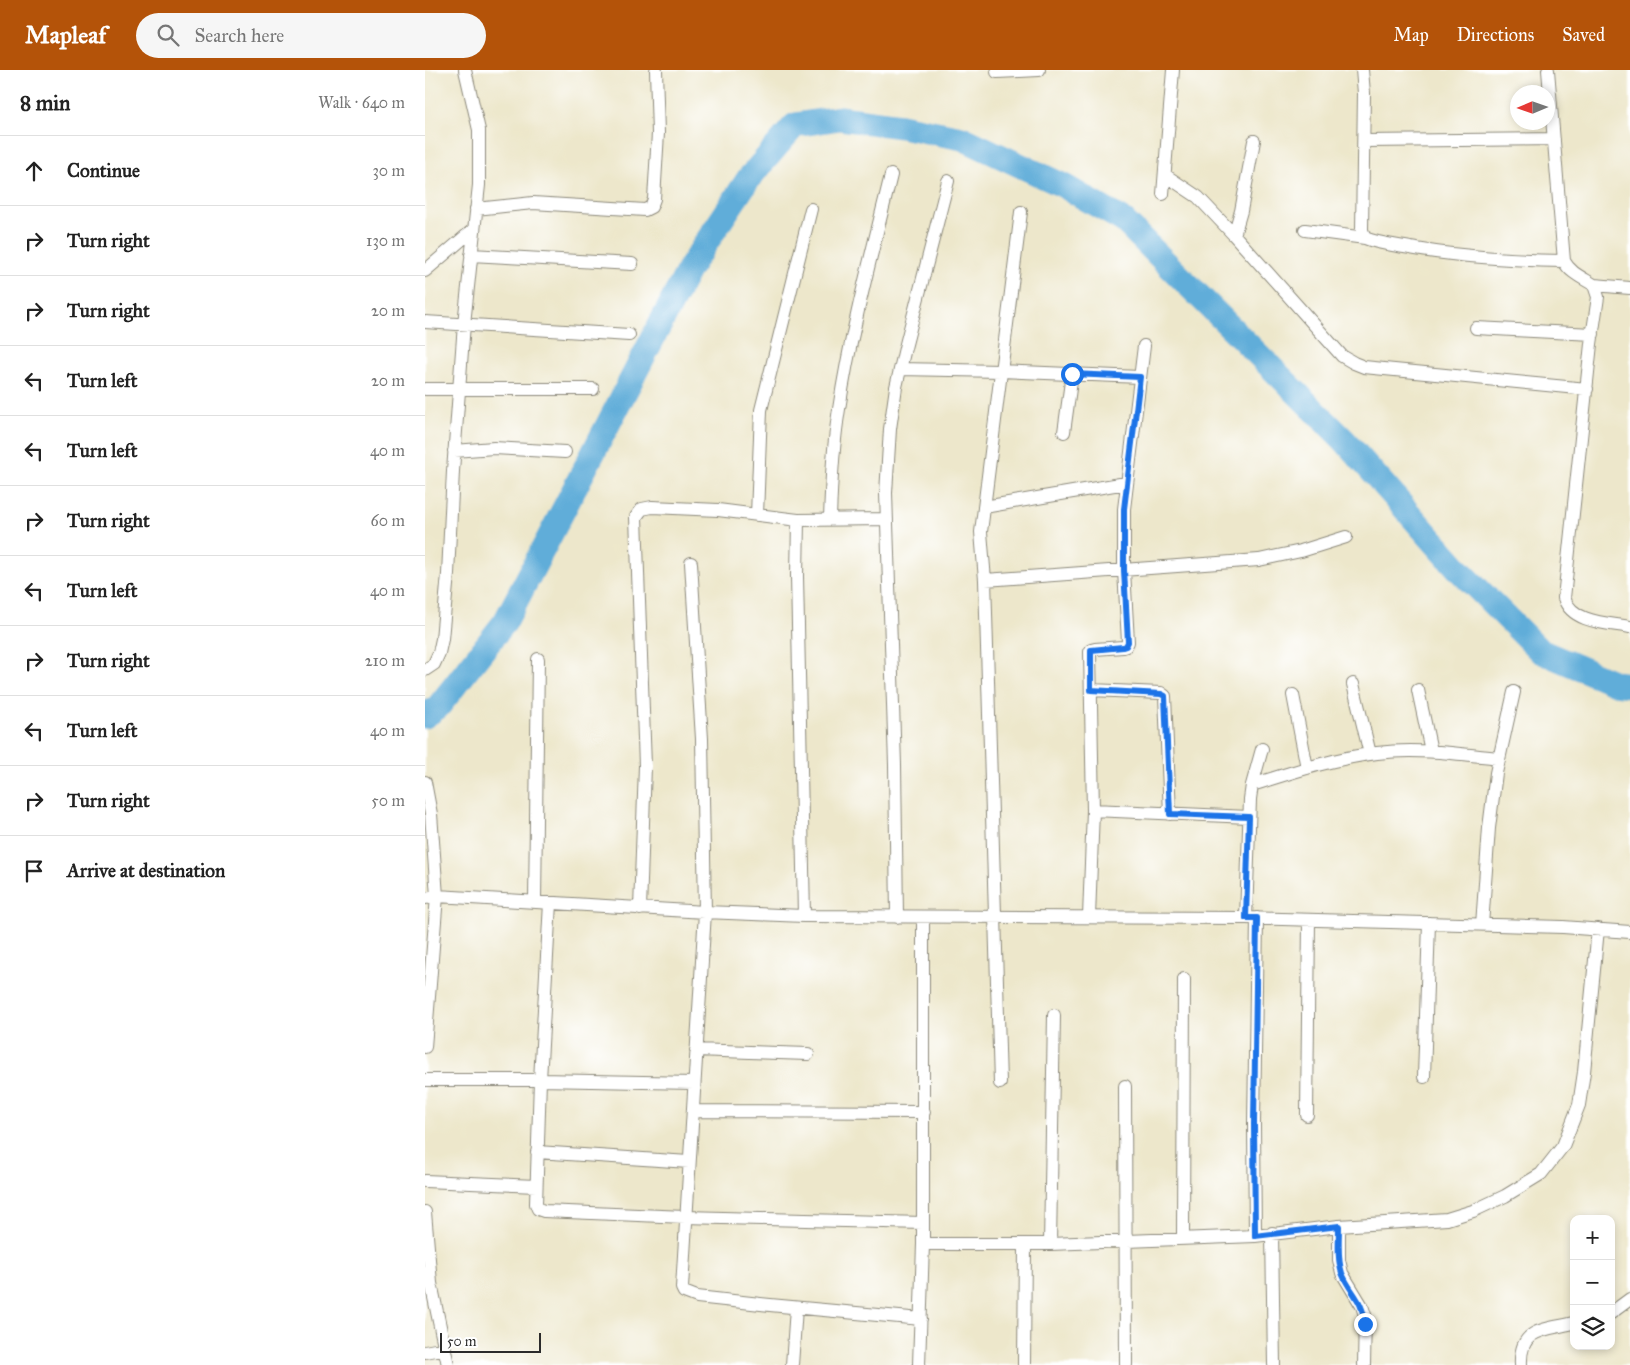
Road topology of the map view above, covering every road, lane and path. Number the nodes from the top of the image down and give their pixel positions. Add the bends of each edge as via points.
1 (465, 70) edge
2 (657, 70) edge
3 (1039, 70) edge
4 (1173, 70) edge
5 (1362, 70) edge
6 (1548, 70) edge
7 (997, 72) dead end
8 (1554, 139) junction
9 (1254, 141) dead end
10 (1363, 141) junction
11 (891, 175) dead end
12 (1165, 175) junction
13 (948, 181) dead end
14 (1163, 194) dead end
15 (476, 209) junction
16 (811, 210) dead end
17 (1021, 212) dead end
18 (474, 228) junction
19 (1305, 230) dead end
20 (1234, 235) junction
21 (1365, 238) junction
22 (471, 255) junction
23 (1564, 261) junction
24 (632, 264) dead end
25 (425, 272) edge
26 (1594, 285) junction
27 (1630, 288) edge
28 (425, 322) edge
29 (464, 324) junction
30 (1476, 328) dead end
31 (1593, 334) junction
32 (629, 336) dead end
33 (1144, 346) dead end
34 (900, 369) junction
35 (1001, 370) junction
36 (1072, 374) junction
37 (1140, 377) junction
38 (459, 389) junction
39 (593, 389) dead end
40 (1587, 389) junction
41 (425, 390) edge
42 (1064, 432) dead end
43 (454, 451) junction
44 (565, 452) dead end
45 (1127, 483) junction
46 (984, 507) junction
47 (757, 515) junction
48 (887, 519) junction
49 (798, 520) junction
50 (830, 520) junction
51 (1346, 536) dead end
52 (691, 563) dead end
53 (1124, 570) junction
54 (985, 580) junction
55 (1630, 627) edge
56 (538, 660) dead end
57 (425, 670) edge
58 (1353, 684) dead end
59 (1091, 690) junction
60 (1418, 690) dead end
61 (1514, 692) dead end
62 (1293, 695) dead end
63 (1261, 749) dead end
64 (1431, 751) junction
65 (1370, 754) junction
66 (1499, 758) junction
67 (1307, 768) junction
68 (425, 782) edge
69 (1252, 785) junction
70 (1093, 810) junction
71 (1170, 814) junction
72 (1249, 817) junction
73 (431, 897) edge
74 (535, 902) junction
75 (550, 903) junction
76 (640, 909) junction
77 (705, 912) junction
78 (804, 916) junction
79 (897, 917) junction
80 (923, 917) junction
81 (1089, 917) junction
82 (996, 918) junction
83 (1251, 918) junction
84 (1309, 920) junction
85 (1429, 923) junction
86 (1482, 925) junction
87 (1598, 930) junction
88 (1630, 932) edge
89 (1184, 979) dead end
90 (1054, 1015) dead end
91 (425, 1047) edge
92 (696, 1050) junction
93 (808, 1054) dead end
94 (1424, 1078) dead end
95 (425, 1080) edge
96 (540, 1080) junction
97 (694, 1083) junction
98 (1000, 1083) dead end
99 (1125, 1086) dead end
100 (693, 1111) junction
101 (924, 1112) junction
102 (1307, 1116) dead end
103 (537, 1152) junction
104 (689, 1162) junction
105 (425, 1180) edge
106 (536, 1186) junction
107 (425, 1212) edge
108 (685, 1217) junction
109 (923, 1222) junction
110 (1339, 1226) junction
111 (1272, 1234) junction
112 (1255, 1236) junction
113 (1183, 1239) junction
114 (1125, 1242) junction
115 (923, 1244) junction
116 (1025, 1244) junction
117 (1050, 1244) junction
118 (1630, 1299) edge
119 (797, 1308) junction
120 (1615, 1310) edge
121 (921, 1319) junction
122 (1570, 1324) edge
123 (445, 1348) junction
124 (425, 1352) edge
125 (448, 1365) edge
126 (792, 1365) edge
127 (919, 1365) edge
128 (1024, 1365) edge
129 (1126, 1365) edge
130 (1274, 1365) edge
131 (1364, 1365) edge
132 (1521, 1365) edge

1 - 15 street via 479,130
2 - 15 street via 658,133 651,207 645,210 533,203
3 - 7 street
4 - 12 street
5 - 10 street
6 - 8 street
8 - 10 street
8 - 23 street
9 - 20 street
10 - 21 street via 1362,230
11 - 50 street via 855,325 839,410
12 - 14 street
12 - 20 street via 1198,197
13 - 34 street
15 - 18 street
16 - 47 street via 761,410
17 - 35 street
18 - 22 street
18 - 25 street
19 - 21 street
20 - 40 street via 1342,356 1354,363 1407,372
21 - 23 street via 1459,255
22 - 24 street
22 - 29 street
23 - 26 street via 1573,273
26 - 27 street
26 - 31 street via 1598,297
28 - 29 street
29 - 32 street
29 - 38 street
30 - 31 street
31 - 40 street
33 - 37 street
34 - 35 street
34 - 48 street via 890,429
35 - 36 street
35 - 46 street
36 - 37 street
36 - 42 street
37 - 45 street
38 - 39 street
38 - 41 street
38 - 43 street
40 - 55 street via 1564,598 1573,612 1589,620
43 - 44 street via 494,448
43 - 57 street via 442,639 433,664
45 - 46 street
45 - 53 street
46 - 54 street via 981,532
47 - 49 street
47 - 76 street via 652,507 642,509 636,517 645,766
48 - 50 street
48 - 79 street
49 - 50 street
49 - 78 street
51 - 53 street via 1259,560
52 - 77 street via 702,739
53 - 54 street
53 - 59 street via 1128,642 1123,647 1091,650
54 - 82 street
56 - 74 street
58 - 65 street
59 - 70 street
59 - 71 street via 1165,696
60 - 64 street
61 - 66 street
62 - 67 street
63 - 69 street
64 - 65 street
64 - 66 street
65 - 67 street
66 - 86 street via 1489,828
67 - 69 street
68 - 73 street via 431,814
69 - 72 street
70 - 71 street
70 - 81 street
71 - 72 street
72 - 83 street
73 - 74 street
73 - 91 street
74 - 75 street
75 - 76 street
75 - 96 street
76 - 77 street
77 - 78 street
77 - 92 street
78 - 79 street
79 - 80 street
80 - 82 street
80 - 101 street
81 - 82 street
81 - 83 street
82 - 98 street
83 - 84 street
83 - 112 street
84 - 85 street
84 - 102 street
85 - 86 street
85 - 94 street
86 - 87 street
87 - 88 street
87 - 110 street via 1579,1105 1563,1146 1541,1174 1505,1196 1447,1219
89 - 113 street
90 - 117 street
92 - 93 street
92 - 97 street
95 - 96 street
96 - 97 street
96 - 103 street
97 - 100 street
99 - 114 street
100 - 101 street
100 - 104 street
101 - 109 street
103 - 104 street
103 - 106 street
104 - 108 street
105 - 106 street
106 - 108 street via 536,1204 544,1211
107 - 123 street via 431,1283
108 - 109 street
108 - 119 street via 681,1288 684,1292 697,1297
109 - 115 street
110 - 111 street
110 - 131 street via 1342,1273 1365,1315
111 - 112 street
111 - 130 street
112 - 113 street
113 - 114 street
114 - 117 street
114 - 129 street
115 - 116 street
115 - 121 street
116 - 117 street
116 - 128 street
118 - 120 street
119 - 121 street
119 - 126 street
121 - 127 street
122 - 132 street via 1528,1337 1523,1345
123 - 124 street
123 - 125 street

